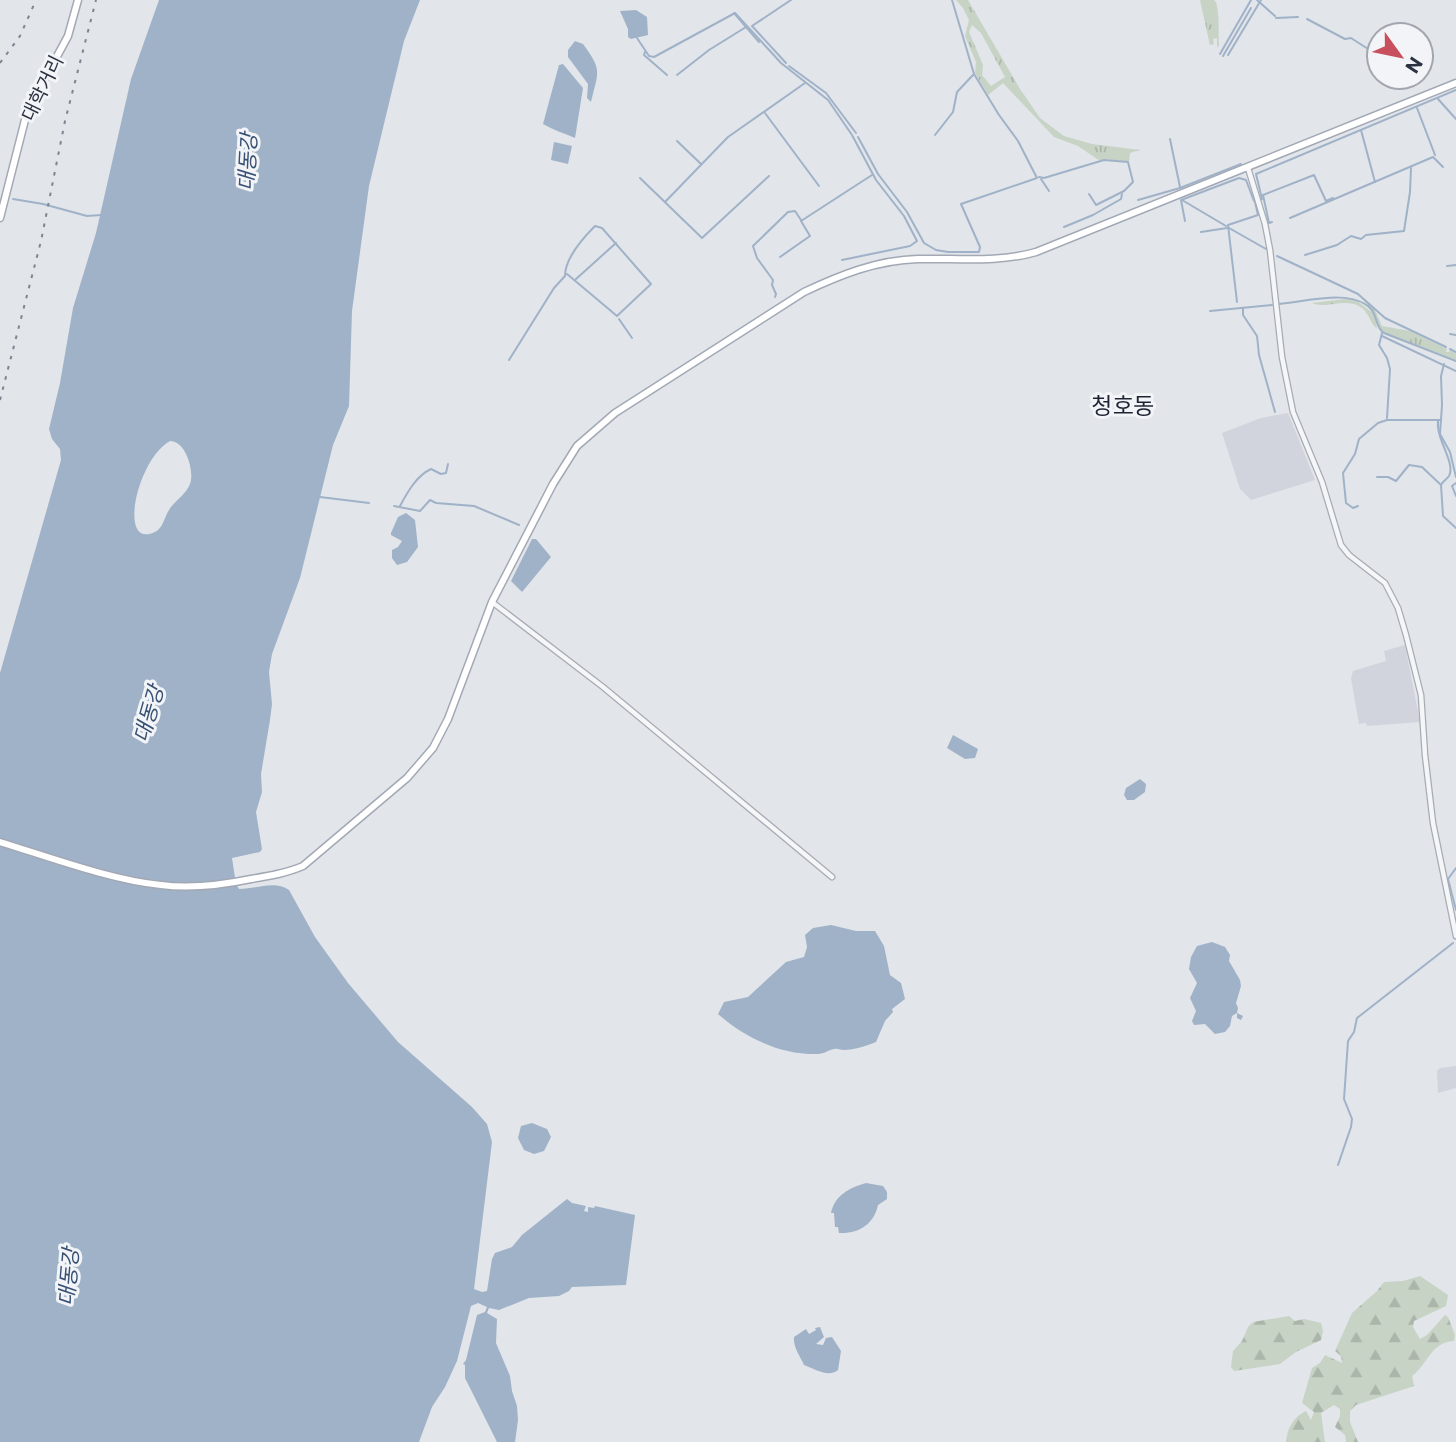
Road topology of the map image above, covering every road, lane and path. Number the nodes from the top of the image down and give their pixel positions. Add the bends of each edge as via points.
1 (78, 0) edge
2 (1456, 83) edge
3 (1248, 168) junction
4 (0, 218) edge
5 (492, 602) junction
6 (0, 842) edge
7 (832, 877) dead end
8 (1456, 936) edge

1 - 4 main road, 대학거리 via 68,36 27,113
2 - 3 main road
3 - 5 main road via 1025,255 893,262 848,273 804,292 592,431 564,464
3 - 8 street via 1270,250 1293,412 1322,482 1341,545 1385,583 1406,635 1421,695 1433,823
5 - 6 main road via 449,719 433,748 407,778 313,860 293,871 183,887 138,882
5 - 7 street via 603,687

